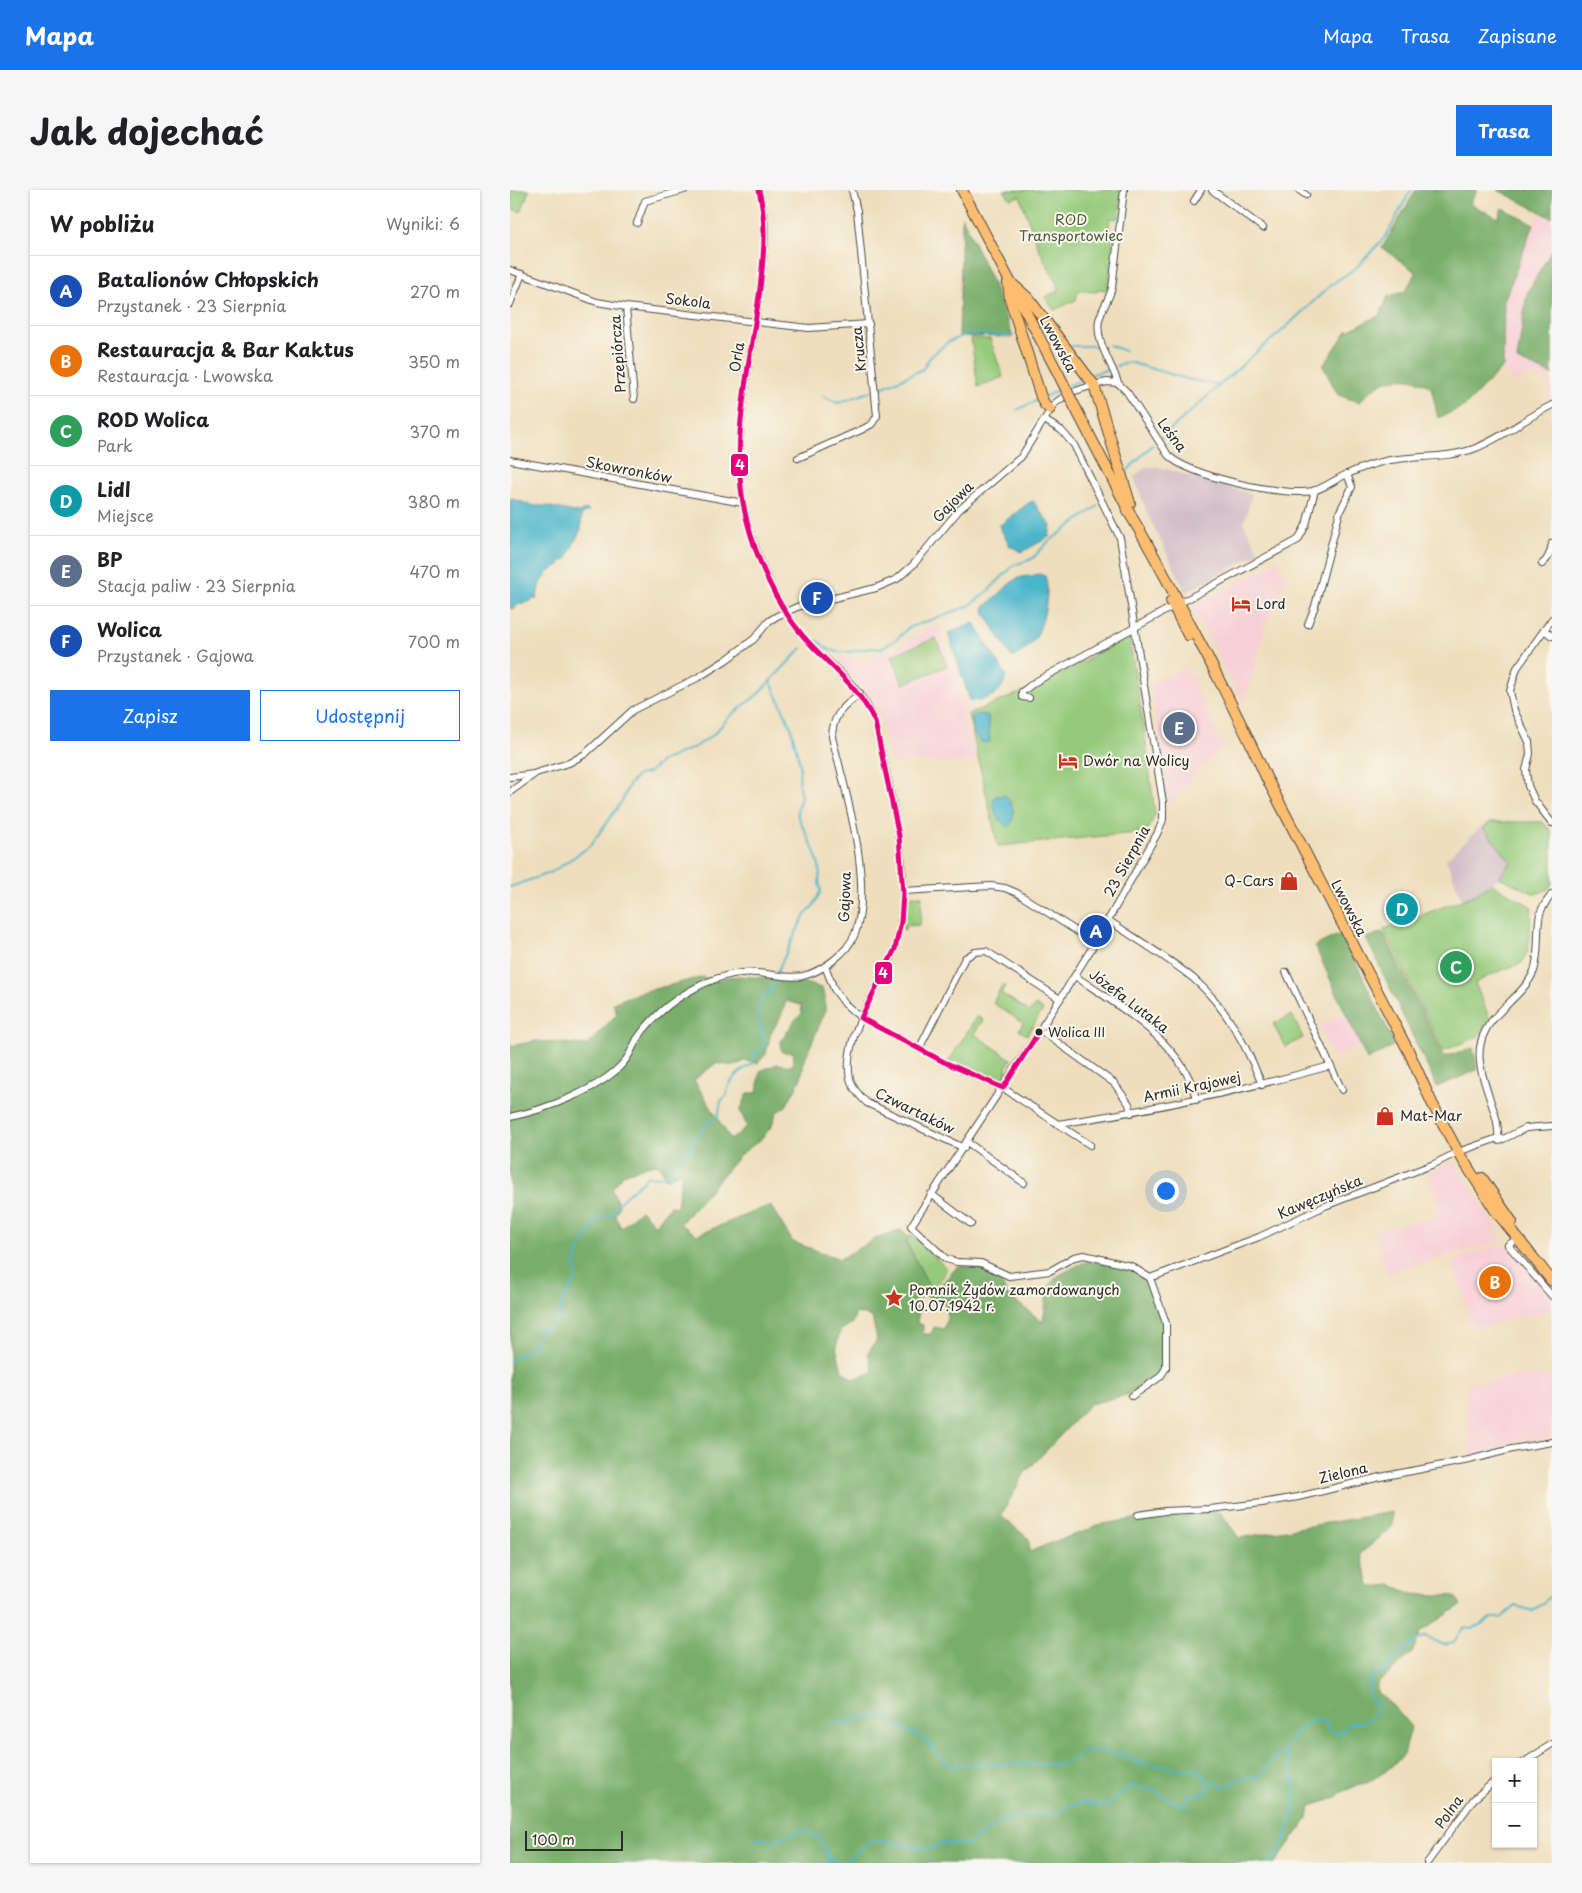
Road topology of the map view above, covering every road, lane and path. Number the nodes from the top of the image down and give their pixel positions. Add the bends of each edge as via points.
1 (684, 190) edge
2 (759, 190) edge
3 (852, 190) edge
4 (962, 190) edge
5 (1124, 190) edge
6 (1201, 190) edge
7 (1212, 190) edge
8 (1299, 190) edge
9 (1306, 195) dead end
10 (1194, 201) dead end
11 (637, 223) dead end
12 (1263, 228) dead end
13 (510, 270) edge
14 (522, 274) junction
15 (1009, 280) junction
16 (510, 304) edge
17 (626, 307) junction
18 (756, 323) junction
19 (869, 324) junction
20 (1118, 383) junction
21 (1094, 384) junction
22 (634, 399) dead end
23 (1552, 406) edge
24 (1050, 409) junction
25 (1044, 420) junction
26 (798, 458) dead end
27 (510, 460) edge
28 (1347, 474) junction
29 (1315, 490) junction
30 (743, 503) junction
31 (1128, 511) junction
32 (1142, 532) junction
33 (1552, 543) edge
34 (1542, 564) dead end
35 (1177, 605) junction
36 (786, 611) junction
37 (1133, 613) junction
38 (1552, 619) edge
39 (1148, 620) junction
40 (1308, 624) dead end
41 (1134, 628) junction
42 (1544, 630) junction
43 (1552, 636) edge
44 (860, 694) junction
45 (1029, 698) dead end
46 (536, 773) junction
47 (510, 777) edge
48 (510, 792) edge
49 (1552, 822) edge
50 (903, 891) junction
51 (1552, 894) edge
52 (1108, 920) junction
53 (1095, 943) junction
54 (825, 966) junction
55 (1286, 972) dead end
56 (1075, 976) junction
57 (1060, 999) junction
58 (861, 1018) junction
59 (1040, 1030) junction
60 (919, 1049) junction
61 (1330, 1066) junction
62 (1262, 1085) junction
63 (1003, 1088) junction
64 (1342, 1090) dead end
65 (1196, 1100) junction
66 (1131, 1113) junction
67 (510, 1117) edge
68 (1058, 1124) junction
69 (1552, 1126) edge
70 (1498, 1139) junction
71 (965, 1145) junction
72 (1090, 1145) dead end
73 (1462, 1151) junction
74 (1024, 1183) dead end
75 (931, 1194) junction
76 (971, 1224) dead end
77 (1517, 1239) junction
78 (1552, 1271) edge
79 (1150, 1278) junction
80 (1552, 1281) edge
81 (1552, 1296) edge
82 (1132, 1396) dead end
83 (1552, 1442) edge
84 (1138, 1515) dead end
85 (1552, 1744) edge
86 (1530, 1758) edge
87 (1492, 1783) edge
88 (1427, 1863) edge

1 - 11 street via 645,202
2 - 18 street, Orla via 766,231
3 - 19 street, Krucza
4 - 15 main road, Lwowska
5 - 20 street, Leśna via 1112,288 1098,329
6 - 10 street
7 - 12 street
8 - 9 street
13 - 14 street, Sokola
14 - 16 street
14 - 17 street, Sokola via 597,302
15 - 21 main road via 1028,298
15 - 24 main road via 1010,299 1041,397
15 - 31 main road, Lwowska, bridge
17 - 18 street, Sokola
17 - 22 street, Przepiórcza
18 - 19 street, Sokola via 809,328
18 - 30 street, Orla via 745,387 740,451
19 - 26 street, Krucza via 877,416 872,424
20 - 21 street
20 - 29 street, Leśna via 1168,455 1179,464 1256,488
21 - 24 street, Gajowa via 1073,391
21 - 32 main road via 1123,482
23 - 28 street, Leśna via 1477,448 1392,460
24 - 25 street, Gajowa
25 - 36 street, Gajowa via 1021,457 956,513 905,573 876,588
25 - 37 street, 23 Sierpnia via 1068,436 1116,527
27 - 30 street, Skowronków
28 - 29 street, Leśna
28 - 40 street via 1352,487 1340,511
29 - 35 street via 1304,532 1298,540
30 - 36 street, Orla via 760,560
31 - 32 main road, Lwowska
31 - 35 main road, Lwowska via 1148,556
32 - 35 main road, Lwowska
33 - 34 street via 1547,561
35 - 39 street
35 - 73 main road, Lwowska via 1245,730 1432,1103
36 - 44 street via 798,630
36 - 46 street, Gajowa via 769,621 754,639 711,670 633,710 590,751 569,763
37 - 39 street
37 - 41 street, 23 Sierpnia
38 - 42 street
39 - 41 street
41 - 45 street via 1035,682 1022,692 1022,697
41 - 52 street, 23 Sierpnia via 1164,811 1158,834
42 - 43 street
42 - 49 street via 1514,674 1511,698 1529,742 1528,786
44 - 50 street, Czwartaków via 875,722 899,840
44 - 54 street, Gajowa via 840,710 832,723 832,737 855,831 860,881 859,917 854,936 843,951
46 - 47 street
46 - 48 street
50 - 53 street via 1005,888
50 - 58 street, Czwartaków via 895,950
51 - 70 street via 1541,913 1533,973 1493,1019 1480,1043 1478,1057 1496,1120
52 - 53 street, 23 Sierpnia
52 - 62 street via 1194,979 1209,994 1237,1031
53 - 56 street, 23 Sierpnia
54 - 58 street via 834,989
54 - 67 street, Gajowa via 803,976 757,972 714,979 674,1001 654,1018 623,1063 601,1082 545,1109
55 - 61 street
56 - 57 street, 23 Sierpnia
56 - 65 street, Józefa Lutaka via 1166,1045 1185,1072
57 - 59 street, 23 Sierpnia
57 - 60 street via 986,952 975,952 965,958
58 - 60 street
58 - 71 street, Czwartaków via 848,1058 851,1083 858,1095 867,1103
59 - 63 street, 23 Sierpnia
59 - 66 street via 1114,1083 1129,1104
60 - 63 street
61 - 62 street, Armii Krajowej
61 - 64 street
62 - 65 street, Armii Krajowej
63 - 68 street
63 - 71 street, 23 Sierpnia
65 - 66 street, Armii Krajowej
66 - 68 street, Armii Krajowej
68 - 72 street
69 - 70 street, Kawęczyńska via 1526,1128
70 - 73 street, Kawęczyńska
71 - 74 street
71 - 75 street, 23 Sierpnia
73 - 77 main road, Lwowska via 1495,1210
73 - 78 main road, Lwowska
73 - 79 street, Kawęczyńska via 1325,1206 1267,1234
75 - 76 street
75 - 79 street, 23 Sierpnia via 911,1226 946,1259 981,1263 1009,1276 1050,1271 1084,1255 1118,1262 1138,1269
77 - 80 main road, Lwowska
77 - 81 street via 1508,1245
79 - 82 street via 1166,1323 1166,1368 1164,1374
83 - 84 street, Zielona via 1280,1500
85 - 86 street
87 - 88 street, Polna via 1474,1799

